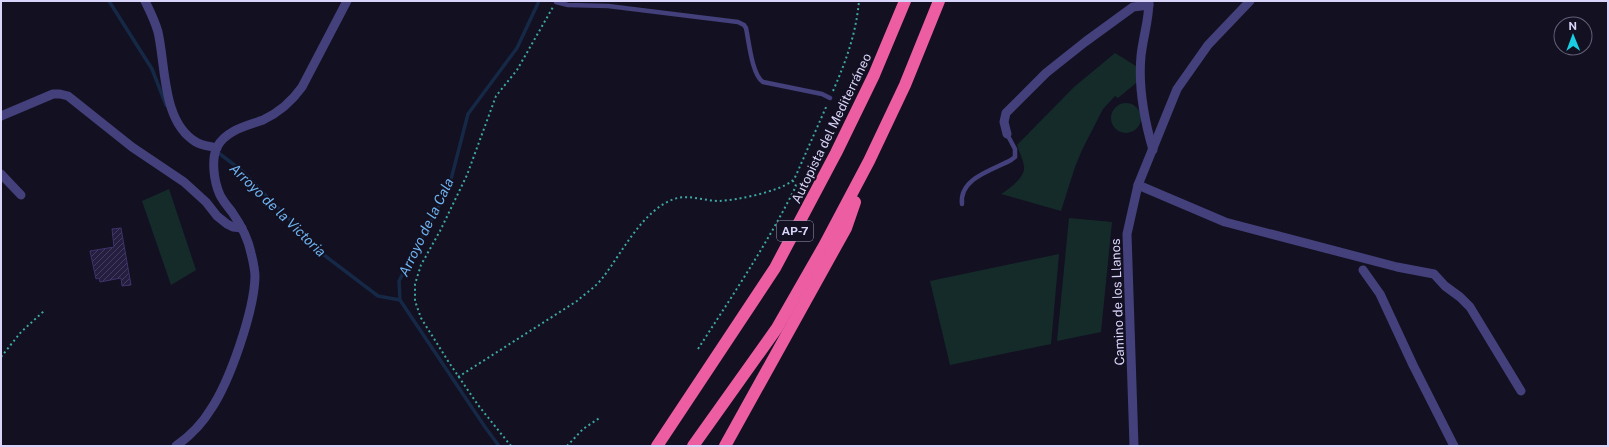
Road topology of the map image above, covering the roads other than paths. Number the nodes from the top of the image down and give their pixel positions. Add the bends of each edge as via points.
1 (145, 1) edge
2 (347, 1) edge
3 (905, 1) edge
4 (939, 1) edge
5 (1250, 1) edge
6 (556, 2) road end
7 (1149, 3) edge
8 (830, 98) road end
9 (1, 116) edge
10 (1007, 134) joint
11 (217, 148) junction
12 (1152, 150) junction
13 (869, 161) junction
14 (1, 174) edge
15 (1138, 186) junction
16 (21, 195) dead end
17 (962, 204) dead end
18 (242, 228) junction
19 (1363, 270) dead end
20 (1521, 391) dead end
21 (656, 445) edge
22 (176, 446) edge
23 (693, 446) edge
24 (725, 446) edge
25 (1134, 446) edge
26 (1454, 446) edge

1 - 11 street via 158,32 169,102 176,122 197,143
2 - 11 street via 294,99 264,119 230,134
3 - 21 highway, Autopista del Mediterráneo / AP-7 via 836,153 775,268
4 - 13 highway, AP-7 via 905,85
5 - 12 street, Camino de los Llanos via 1208,45 1177,89
6 - 8 lane via 738,22 746,28 756,73 760,80
7 - 10 street via 1133,7 1046,73 1006,113 1004,122
7 - 12 street via 1140,75
9 - 18 street via 53,94 68,96 132,146 184,182 227,224
10 - 17 lane via 1015,149 1015,157 973,179 964,190
11 - 18 street via 214,162 218,189
12 - 15 street, Camino de los Llanos
13 - 23 highway, AP-7 via 777,328
13 - 24 highway via 846,228
14 - 16 street
15 - 20 street via 1225,222 1397,267 1434,274 1470,307
15 - 25 street, Camino de los Llanos via 1127,234
18 - 22 street via 251,253 255,277 239,347 211,410 187,438
19 - 26 street via 1380,294

